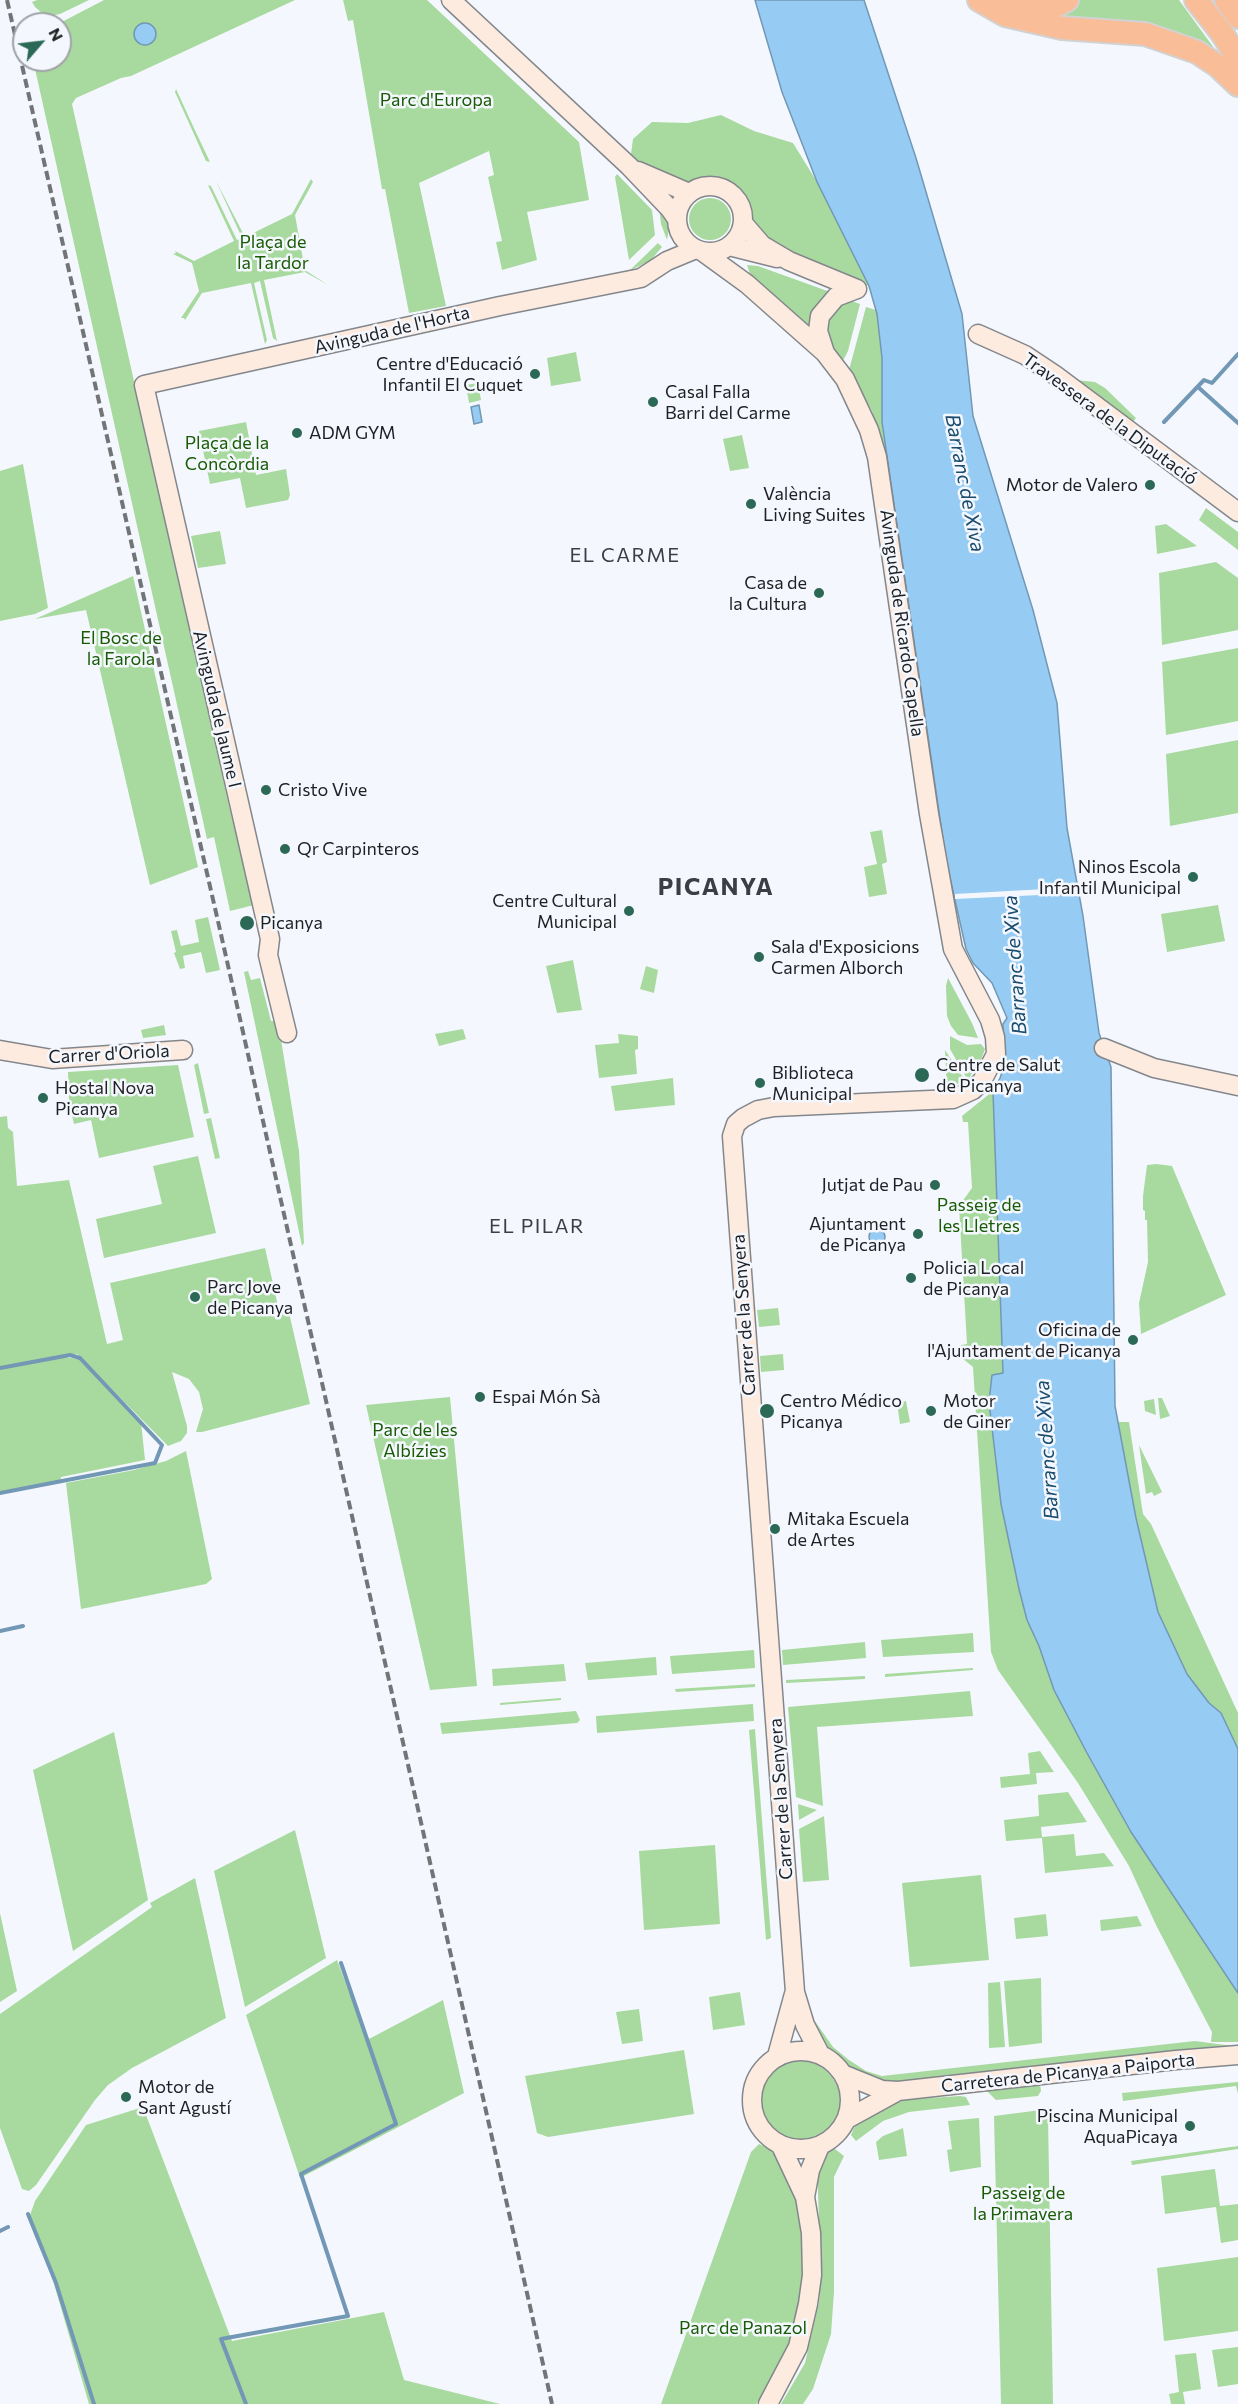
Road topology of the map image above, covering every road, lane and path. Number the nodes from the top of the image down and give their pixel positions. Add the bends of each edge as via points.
1 (451, 0) edge
2 (979, 0) edge
3 (1002, 0) edge
4 (1067, 0) edge
5 (1196, 0) edge
6 (1226, 0) edge
7 (1238, 17) edge
8 (1238, 58) edge
9 (1238, 85) edge
10 (629, 166) junction
11 (689, 193) junction
12 (743, 223) junction
13 (677, 224) junction
14 (729, 247) junction
15 (699, 250) junction
16 (789, 261) junction
17 (640, 278) junction
18 (747, 284) junction
19 (978, 334) dead end
20 (825, 353) junction
21 (144, 385) joint
22 (1238, 512) edge
23 (981, 1000) joint
24 (287, 1033) dead end
25 (1104, 1047) dead end
26 (0, 1050) edge
27 (183, 1050) dead end
28 (1238, 1086) edge
29 (795, 1992) junction
30 (820, 2054) junction
31 (1238, 2055) edge
32 (777, 2056) junction
33 (845, 2076) junction
34 (898, 2091) junction
35 (847, 2119) junction
36 (781, 2146) junction
37 (820, 2146) junction
38 (805, 2197) junction
39 (768, 2404) edge

1 - 10 street
2 - 9 highway via 1005,15 1062,28 1145,34 1197,52
3 - 4 highway via 1041,7
5 - 8 highway
6 - 7 highway
10 - 11 street
10 - 13 street via 670,209
11 - 12 street via 710,186 721,188 738,202
11 - 13 street via 678,209
12 - 14 street
12 - 16 street via 762,245
13 - 15 street via 688,244
13 - 17 street via 669,249
14 - 15 street via 720,251
14 - 16 street
14 - 18 street
15 - 17 street, Avinguda de l'Horta via 667,261
15 - 18 street, Avinguda de Ricardo Capella
16 - 20 street via 857,290 836,297 820,316 818,331
17 - 21 street, Avinguda de l'Horta
18 - 20 street, Avinguda de Ricardo Capella
19 - 22 street, Travessera de la Diputació via 1025,355 1055,375
20 - 23 street, Avinguda de Ricardo Capella via 845,379 878,457 929,814 953,949
21 - 24 street, Avinguda de Jaume I via 270,939 268,955
23 - 29 street, Carrer de la Senyera via 993,1029 996,1054 982,1081 973,1089 955,1098 758,1110 736,1124 732,1136
25 - 28 street via 1154,1068
26 - 27 street, Carrer d'Oriola via 52,1059
29 - 30 street, Carrer de la Senyera
29 - 32 street, Carrer de la Senyera
30 - 32 street via 806,2050
30 - 33 street via 834,2062
31 - 34 street, Carretera de Picanya a Paiporta
32 - 36 street via 756,2078 752,2093 757,2122
33 - 34 street, Carretera de Picanya a Paiporta via 882,2090
33 - 35 street via 851,2104
34 - 35 street, Carretera de Picanya a Paiporta
35 - 37 street via 839,2134
36 - 37 street
36 - 38 street
37 - 38 street
38 - 39 street via 811,2233 808,2304 798,2347

